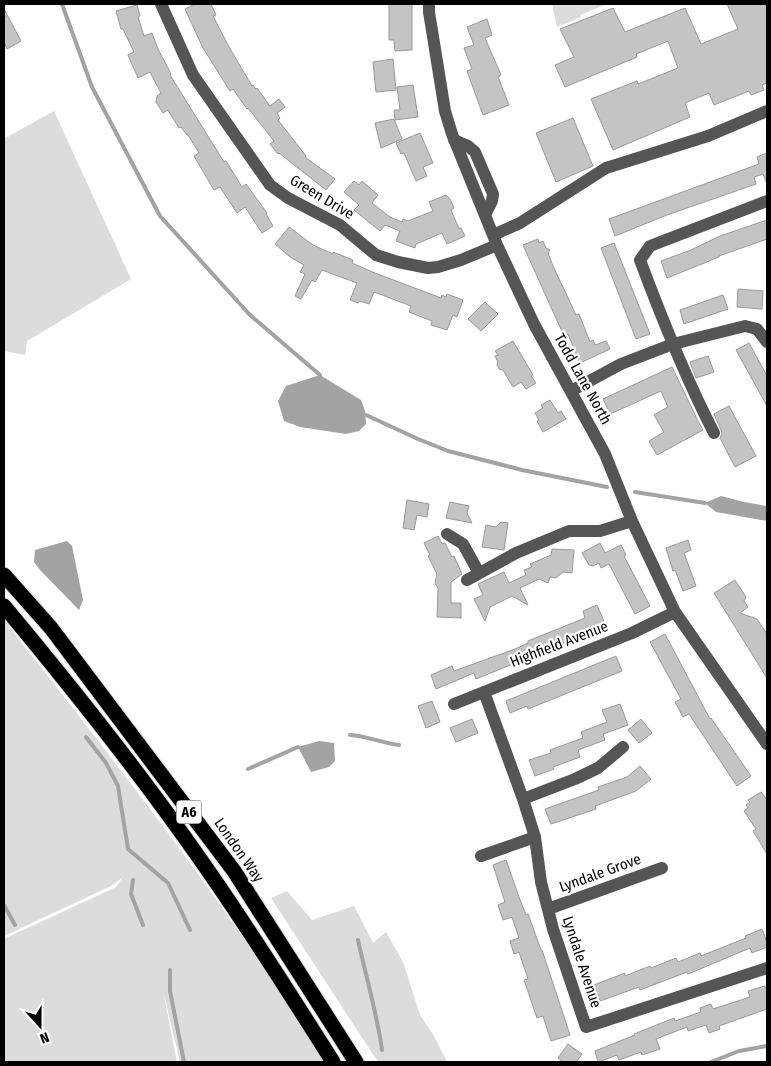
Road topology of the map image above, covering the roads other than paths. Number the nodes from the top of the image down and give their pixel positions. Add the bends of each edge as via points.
1 (161, 4) edge
2 (429, 4) edge
3 (767, 111) edge
4 (767, 201) edge
5 (495, 240) junction
6 (767, 342) edge
7 (674, 344) junction
8 (571, 391) junction
9 (714, 433) dead end
10 (632, 520) junction
11 (447, 534) dead end
12 (479, 573) junction
13 (4, 575) edge
14 (467, 580) dead end
15 (4, 606) edge
16 (675, 612) junction
17 (484, 692) junction
18 (454, 704) dead end
19 (767, 744) edge
20 (623, 747) dead end
21 (523, 799) junction
22 (534, 837) junction
23 (481, 856) dead end
24 (662, 868) dead end
25 (548, 909) junction
26 (767, 968) edge
27 (333, 1062) edge
28 (356, 1062) edge

1 - 5 street, Green Drive via 193,75 270,185 288,198 340,225 376,255 398,262 438,267 461,260
2 - 5 street, Todd Lane North via 445,110
3 - 5 street, Green Drive via 708,136 606,168
4 - 7 street via 650,246 640,260
5 - 8 street, Todd Lane North via 534,324
6 - 7 street via 757,329 745,326
7 - 8 street via 621,364
7 - 9 street
8 - 10 street, Todd Lane North via 605,454
10 - 12 street via 600,531 569,532 516,553
10 - 16 street, Todd Lane North
11 - 12 street via 462,544
12 - 14 street
13 - 28 highway, London Way / A6 via 51,628 234,871
15 - 27 highway, A6 via 99,722 207,868
16 - 17 street, Highfield Avenue via 632,633
16 - 19 street, Todd Lane North
17 - 18 street, Highfield Avenue
17 - 21 street, Lyndale Avenue
20 - 21 street via 598,768
21 - 22 street, Lyndale Avenue
22 - 23 street
22 - 25 street, Lyndale Avenue
24 - 25 street, Lyndale Grove
25 - 26 street, Lyndale Avenue via 586,1027

